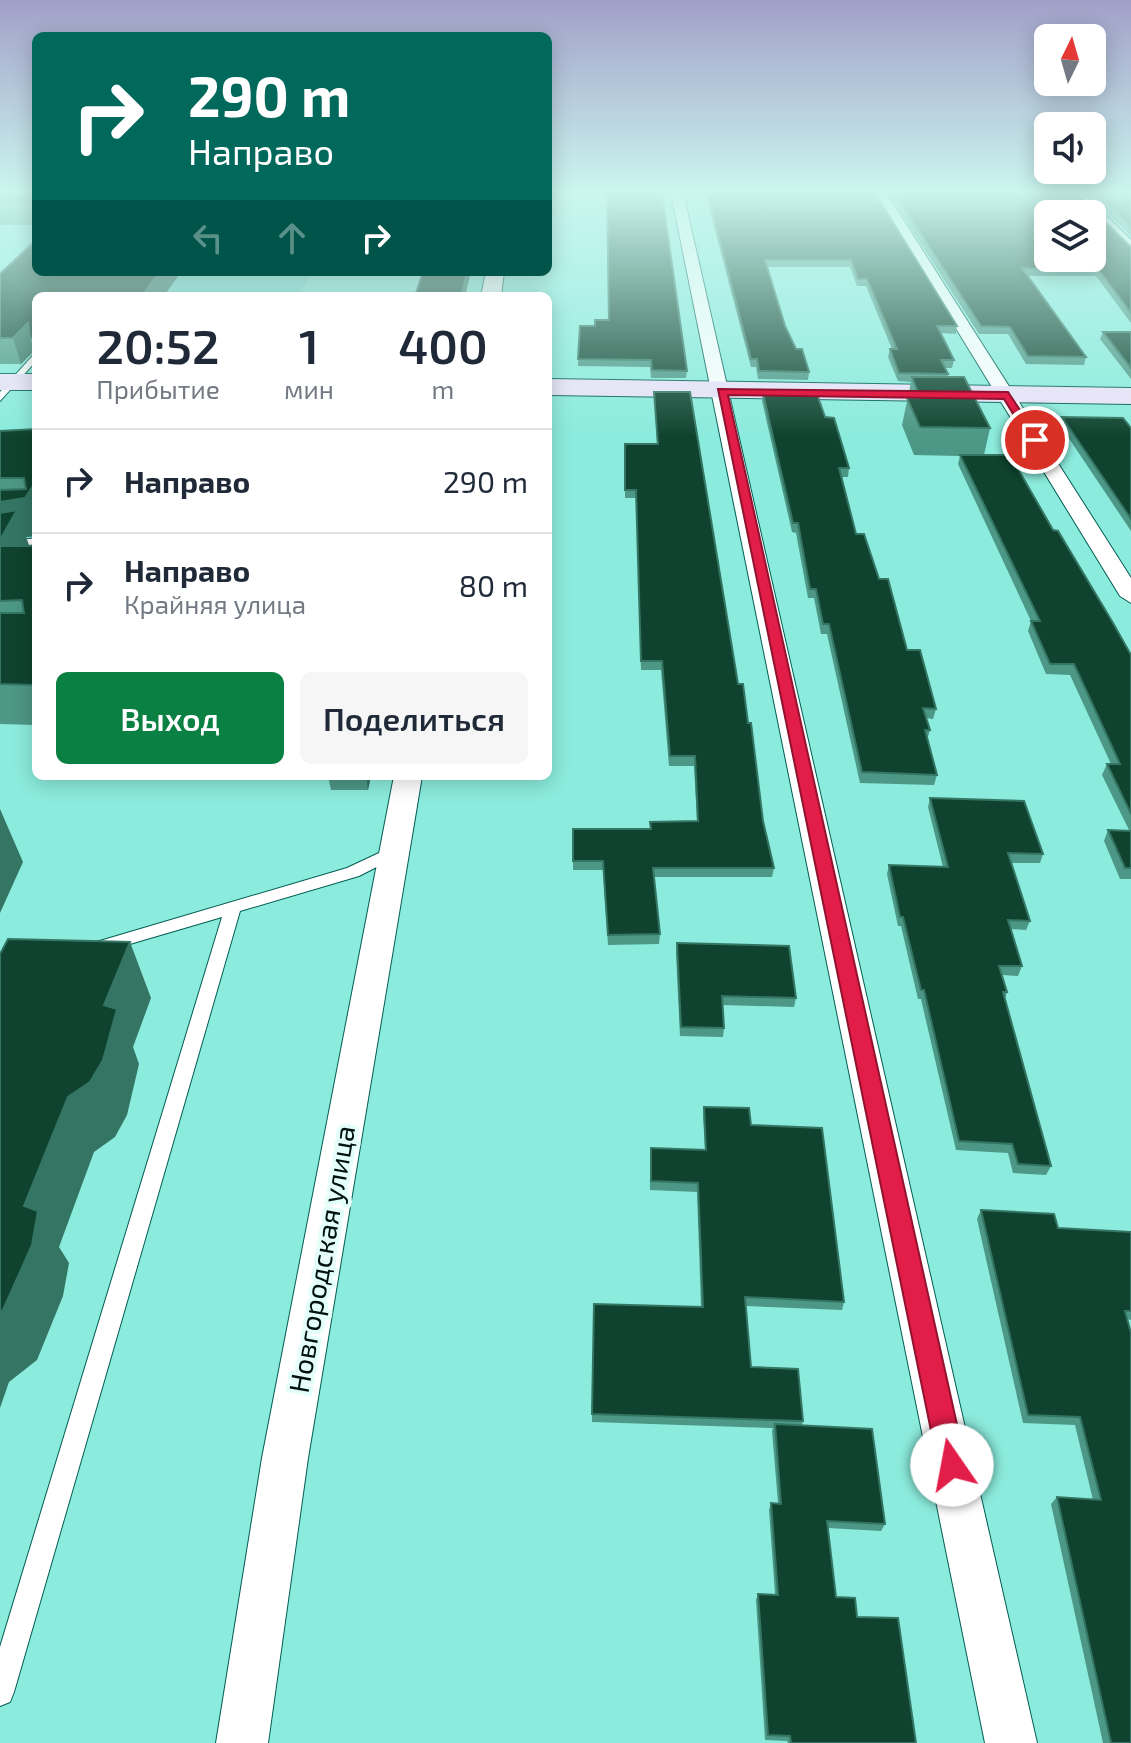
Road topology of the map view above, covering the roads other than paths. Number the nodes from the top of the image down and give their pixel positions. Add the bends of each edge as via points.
1 (695, 274) edge
2 (931, 274) edge
3 (32, 360) edge
4 (12, 386) edge
5 (552, 387) edge
6 (722, 391) junction
7 (1008, 395) junction
8 (1131, 396) edge
9 (32, 542) edge
10 (0, 546) edge
11 (1131, 596) edge
12 (407, 780) edge
13 (394, 851) junction
14 (233, 907) junction
15 (88, 951) edge
16 (0, 1692) edge
17 (242, 1743) edge
18 (1011, 1743) edge

1 - 6 street
2 - 7 street
3 - 4 lane
5 - 6 main road
6 - 7 main road
6 - 18 street
7 - 8 main road
7 - 11 street
9 - 10 lane
12 - 13 street, Новгородская улица
13 - 14 lane via 353,872
13 - 17 street, Новгородская улица via 285,1458
14 - 15 lane
14 - 16 lane

